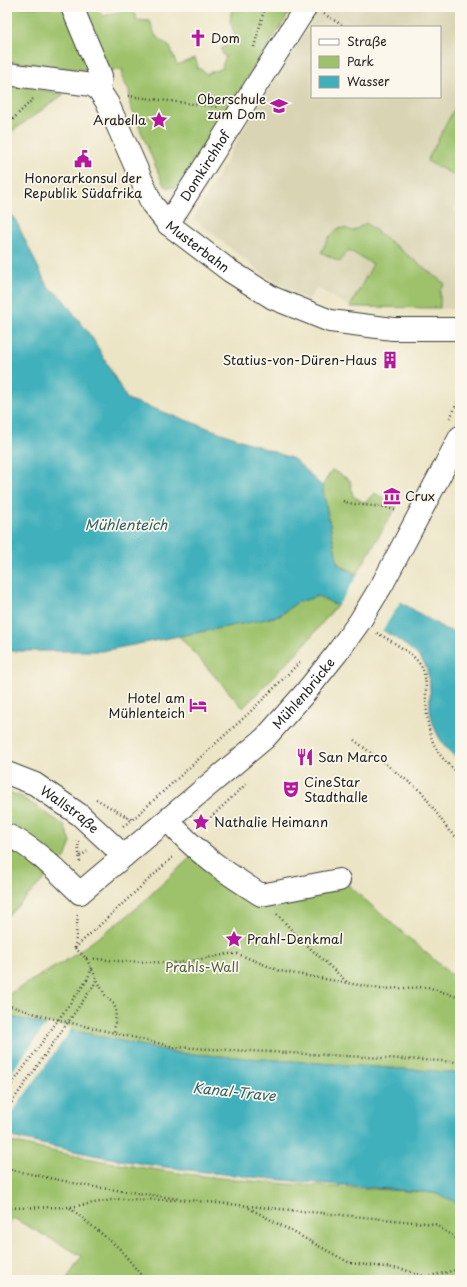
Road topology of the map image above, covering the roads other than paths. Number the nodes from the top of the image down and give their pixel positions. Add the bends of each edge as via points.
1 (72, 7) edge
2 (313, 9) edge
3 (7, 74) edge
4 (99, 90) junction
5 (168, 224) junction
6 (460, 329) edge
7 (460, 437) edge
8 (7, 773) edge
9 (168, 820) junction
10 (7, 835) edge
11 (124, 856) junction
12 (339, 880) dead end

1 - 4 street via 101,76
2 - 5 street, Domkirchhof via 237,113
3 - 4 street via 92,85
4 - 5 street, Musterbahn via 108,104 152,204
5 - 6 street, Musterbahn via 230,271 273,298 330,322 394,329
7 - 9 street, Mühlenbrücke via 383,583 367,626 265,738
8 - 11 street, Wallstraße via 35,784 80,815
9 - 11 street, Mühlenbrücke
9 - 12 street via 187,842 221,870 261,895
10 - 11 street, Mühlenbrücke via 23,844 80,893

